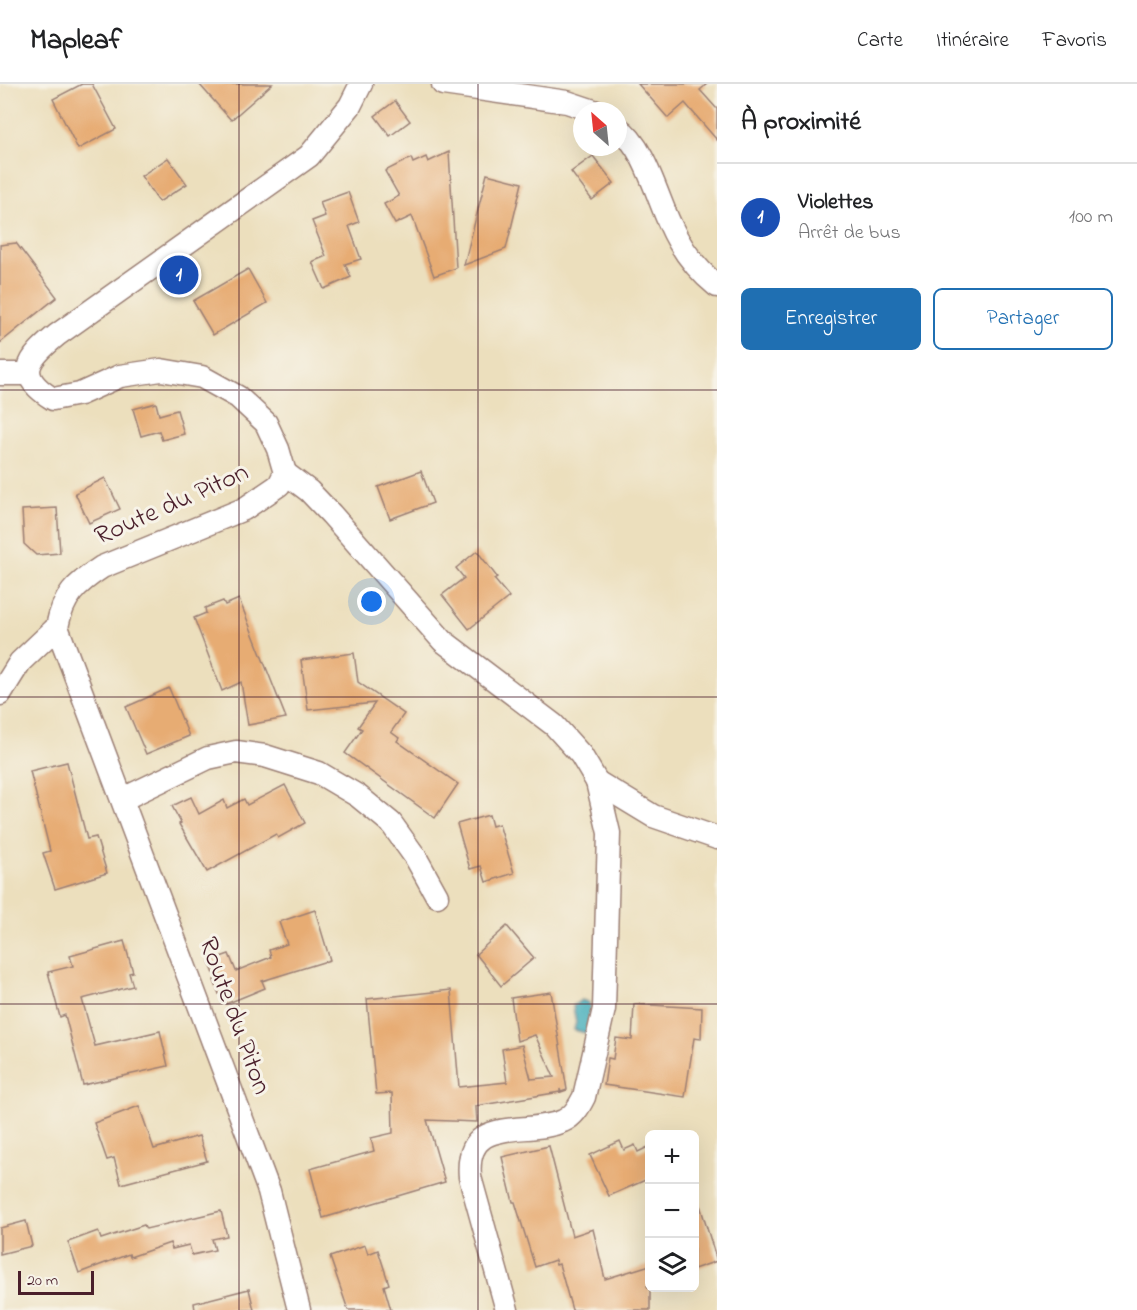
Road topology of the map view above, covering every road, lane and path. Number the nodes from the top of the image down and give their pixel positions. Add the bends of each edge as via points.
1 (361, 84) edge
2 (443, 84) edge
3 (573, 104) edge
4 (627, 139) edge
5 (717, 286) edge
6 (0, 374) edge
7 (29, 374) junction
8 (285, 473) junction
9 (57, 627) junction
10 (0, 694) edge
11 (597, 782) junction
12 (123, 799) junction
13 (717, 838) edge
14 (437, 896) dead end
15 (299, 1310) edge
16 (507, 1310) edge

1 - 7 street via 350,106 309,156 57,334 36,352
2 - 3 street
4 - 5 street via 648,171 680,244 692,263
6 - 7 street
7 - 8 street, Route du Piton via 38,390 53,399 80,394 120,376 151,371 202,377 238,397 266,423
8 - 9 street, Route du Piton via 279,485 244,509 102,567 69,593
8 - 11 street via 331,514 443,641 554,725 581,755
9 - 10 street via 20,662
9 - 12 street, Route du Piton
11 - 13 street via 653,816
11 - 16 street via 609,833 604,1009 584,1098 563,1121 484,1136 473,1148 469,1162
12 - 14 street via 208,758 236,752 265,756 319,773 358,796 391,824
12 - 15 street, Route du Piton via 269,1191

